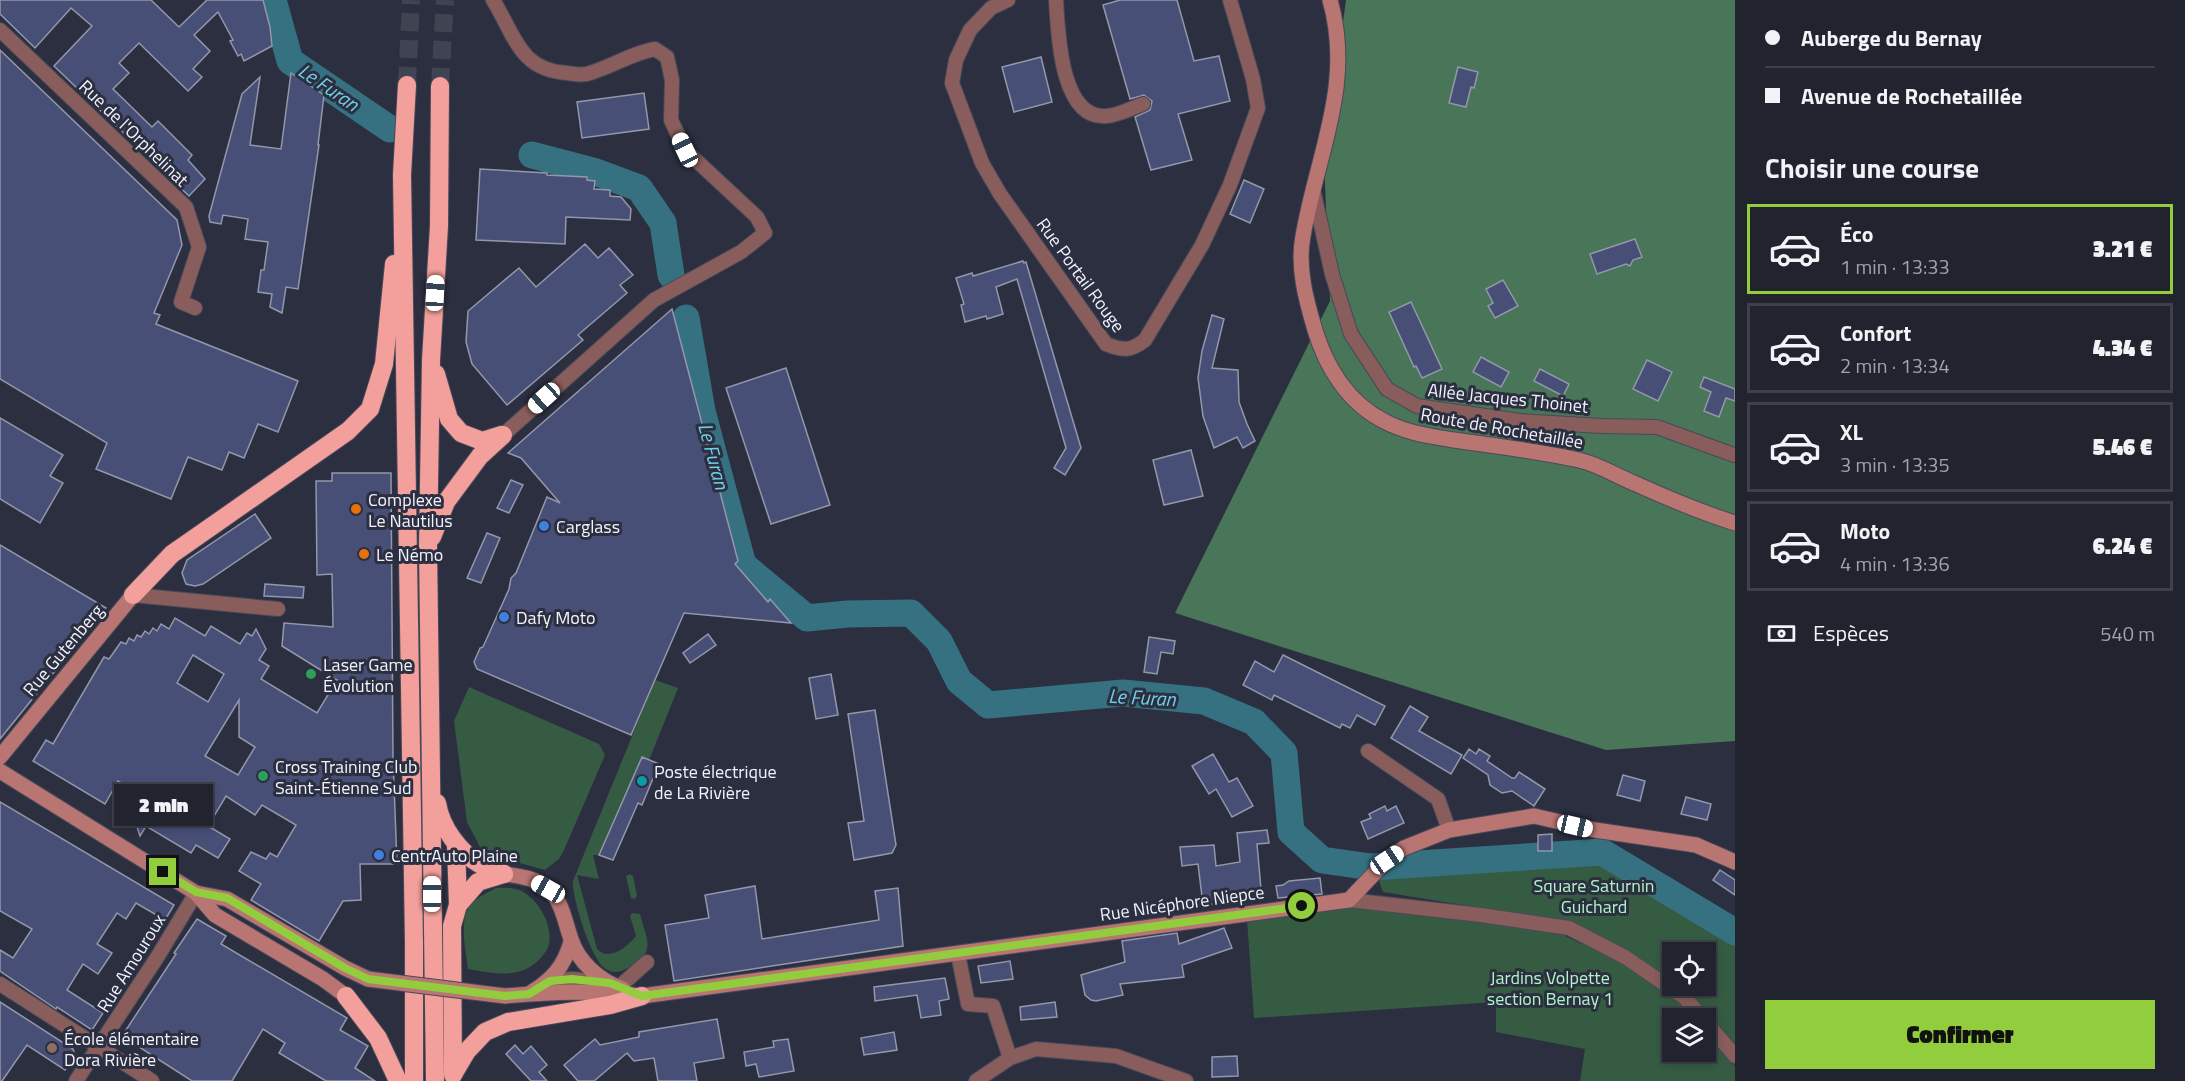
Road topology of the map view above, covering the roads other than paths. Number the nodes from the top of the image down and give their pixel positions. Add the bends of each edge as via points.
1 (493, 0) edge
2 (1008, 0) edge
3 (1056, 0) edge
4 (1230, 0) edge
5 (1330, 0) edge
6 (0, 30) edge
7 (406, 85) tunnel mouth
8 (440, 86) tunnel mouth
9 (1143, 104) dead end
10 (402, 175) junction
11 (1312, 187) junction
12 (195, 308) dead end
13 (431, 360) junction
14 (503, 435) junction
15 (1734, 455) edge
16 (1735, 524) edge
17 (428, 547) junction
18 (134, 595) junction
19 (278, 609) dead end
20 (1368, 751) dead end
21 (0, 758) edge
22 (431, 764) junction
23 (0, 771) edge
24 (1449, 830) junction
25 (456, 845) junction
26 (1735, 862) edge
27 (504, 874) junction
28 (196, 892) junction
29 (1349, 900) junction
30 (458, 905) junction
31 (571, 942) junction
32 (958, 954) junction
33 (647, 962) dead end
34 (550, 981) junction
35 (0, 984) edge
36 (614, 986) junction
37 (529, 994) junction
38 (346, 996) joint
39 (642, 996) junction
40 (1694, 1008) edge
41 (1716, 1034) edge
42 (98, 1047) junction
43 (1735, 1056) edge
44 (1010, 1058) junction
45 (453, 1078) edge
46 (76, 1081) edge
47 (152, 1081) edge
48 (398, 1081) edge
49 (414, 1081) edge
50 (435, 1081) edge
51 (976, 1081) edge
52 (1186, 1081) edge

1 - 14 street via 516,44 533,64 560,73 587,75 640,51 655,49 667,57 672,80 671,120 685,150 757,218 765,233 708,272 654,300
2 - 4 street, Rue Portail Rouge via 991,8 970,30 956,60 952,82 982,163 1000,194 1106,344 1119,350 1134,349 1145,340 1202,245 1230,186 1258,108
3 - 9 street via 1059,46 1075,99 1089,114 1107,116
5 - 11 street, Route de Rochetaillée via 1339,65 1332,120
6 - 12 street, Rue de l'Orphelinat via 186,207 199,247 181,302
7 - 10 highway
8 - 13 highway via 439,226
10 - 18 highway via 384,364 370,409 348,431 172,554
10 - 49 highway
11 - 15 street, Allée Jacques Thoinet via 1351,334 1388,389 1417,406 1520,421 1657,427
11 - 16 street, Route de Rochetaillée via 1300,253 1308,306 1320,348 1334,376 1353,399 1383,421 1414,433 1581,460
13 - 14 highway via 448,419 461,433 482,441
13 - 17 highway
14 - 17 highway via 480,456 446,502
17 - 22 highway
18 - 19 street
18 - 21 street, Rue Gutenberg
20 - 24 street via 1438,799
22 - 25 highway via 439,814
22 - 50 highway
23 - 28 street
24 - 26 street via 1534,816 1696,845
24 - 29 street via 1404,848
25 - 27 highway via 481,866
25 - 30 highway
27 - 30 highway via 478,882
27 - 31 street via 526,876 548,889 563,911
28 - 37 street, bridge via 227,898 368,979 505,996
28 - 38 street via 215,915
28 - 42 street, Rue Amouroux
29 - 32 street, Rue Nicéphore Niepce
29 - 40 street via 1569,928 1625,957
30 - 45 highway via 452,926
31 - 34 street
31 - 36 street via 596,975
32 - 39 street, Rue Nicéphore Niepce
32 - 44 street via 968,1005 993,1006
33 - 36 street
34 - 36 street via 572,979
34 - 37 street
35 - 42 street
36 - 39 street
37 - 39 street via 605,991
38 - 48 highway via 378,1038
39 - 45 highway via 508,1022 485,1032 467,1051
41 - 43 street
42 - 46 street, Rue Amouroux
42 - 47 street
44 - 51 street
44 - 52 street via 1036,1049 1116,1056

